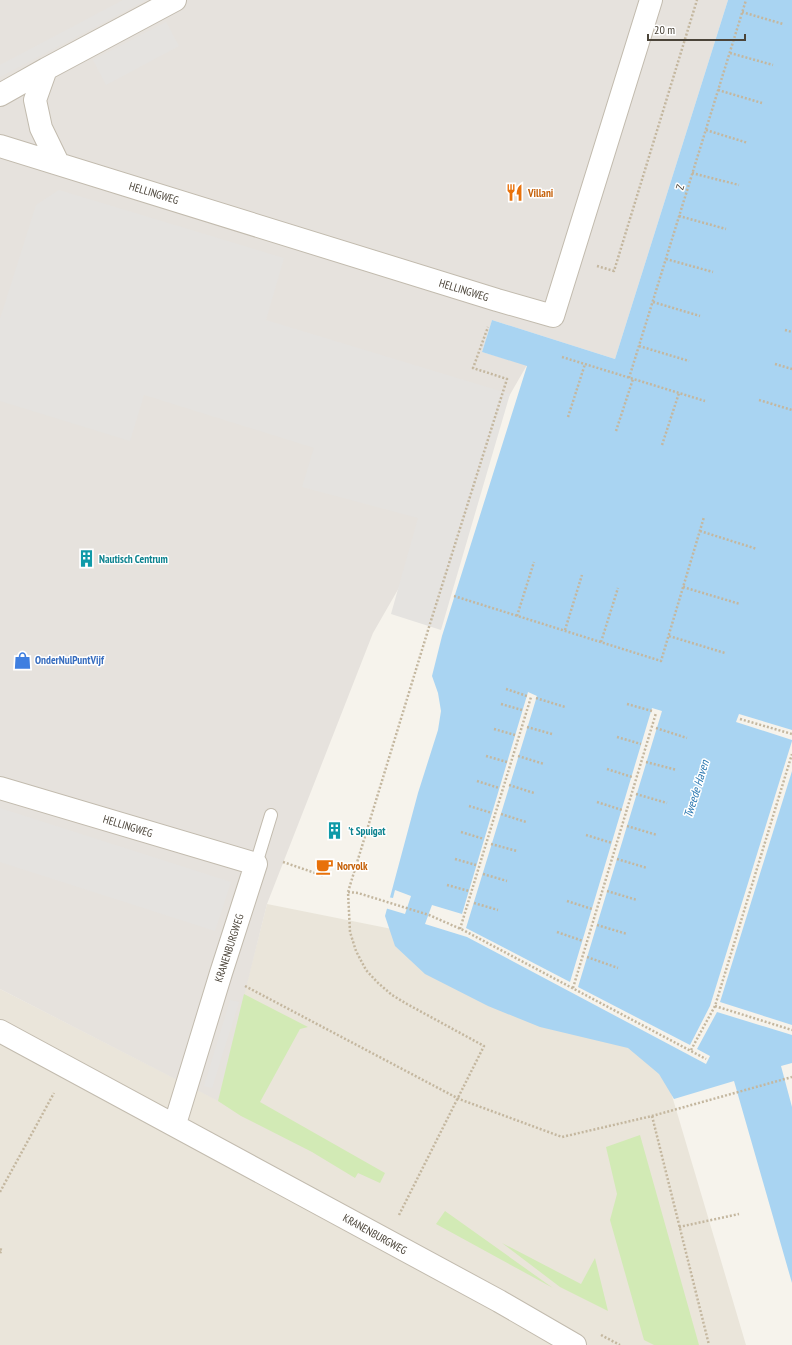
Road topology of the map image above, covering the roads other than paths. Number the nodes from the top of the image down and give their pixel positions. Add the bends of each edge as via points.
1 (175, 0) edge
2 (651, 0) edge
3 (46, 69) junction
4 (0, 95) edge
5 (0, 146) edge
6 (58, 163) junction
7 (0, 788) edge
8 (271, 815) dead end
9 (258, 859) junction
10 (0, 1031) edge
11 (175, 1124) junction
12 (575, 1345) edge

1 - 3 street
2 - 6 street, HELLINGWEG via 553,316
3 - 4 street
3 - 6 street via 35,100 41,128
5 - 6 street, HELLINGWEG
7 - 9 street, HELLINGWEG
8 - 9 lane
9 - 11 street, KRANENBURGWEG
10 - 11 street, KRANENBURGWEG
11 - 12 street, KRANENBURGWEG

